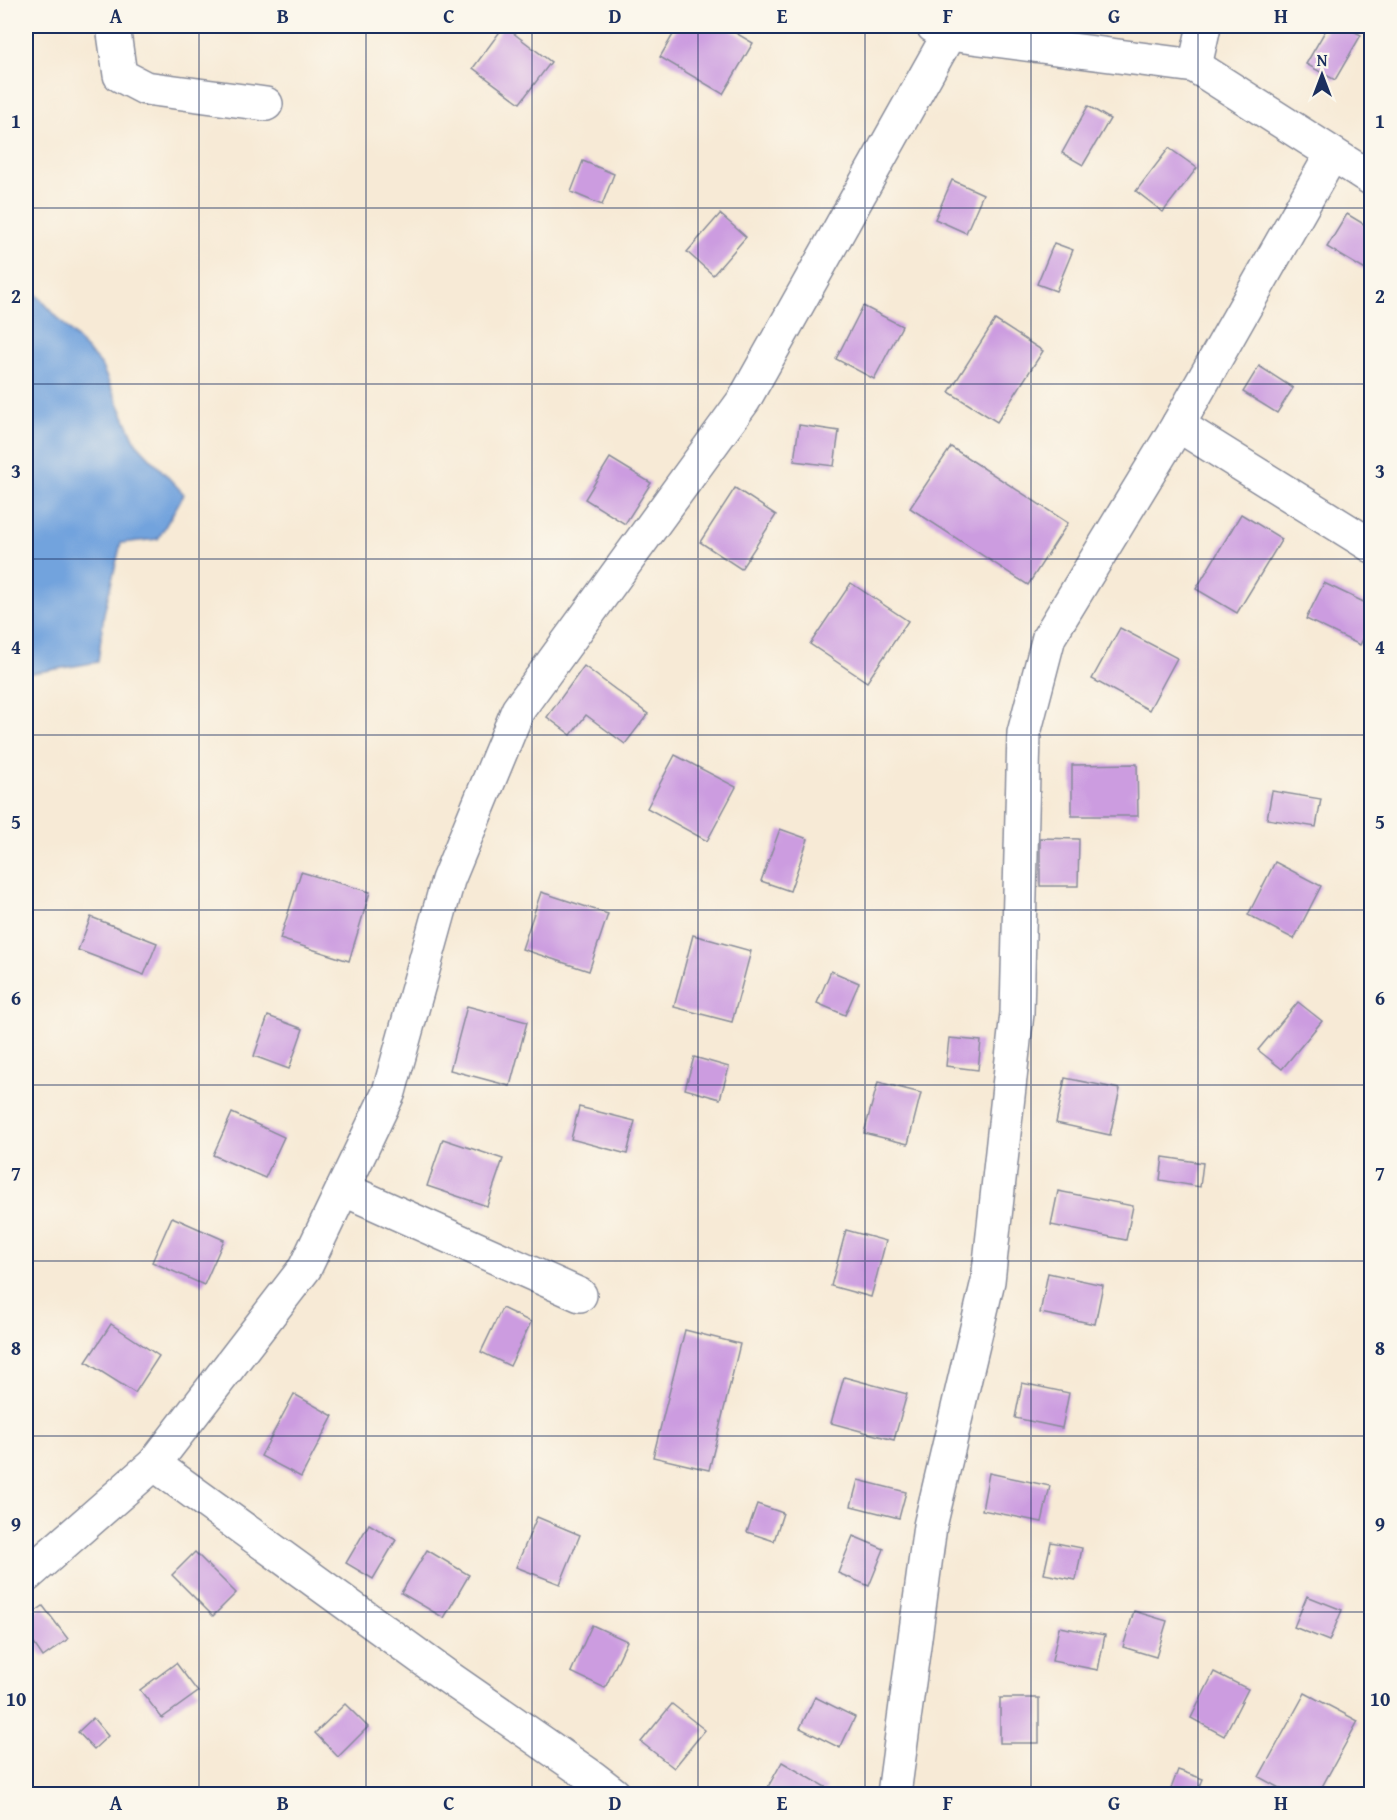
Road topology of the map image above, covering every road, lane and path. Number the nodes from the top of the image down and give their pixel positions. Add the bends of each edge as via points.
1 (113, 26) edge
2 (1204, 26) edge
3 (941, 30) edge
4 (1195, 66) junction
5 (266, 104) dead end
6 (1332, 154) junction
7 (1371, 179) edge
8 (1178, 425) junction
9 (1371, 546) edge
10 (343, 1189) junction
11 (580, 1295) dead end
12 (154, 1464) junction
13 (26, 1576) edge
14 (614, 1794) edge
15 (894, 1794) edge

1 - 5 street via 120,75 145,88
2 - 4 street
3 - 4 street
3 - 10 street via 744,400 518,710 448,880 389,1092
4 - 6 street
6 - 7 street
6 - 8 street
8 - 9 street
8 - 15 street via 1049,637 1024,733 1017,1013 988,1281 930,1526
10 - 11 street
10 - 12 street via 305,1268
12 - 13 street
12 - 14 street

